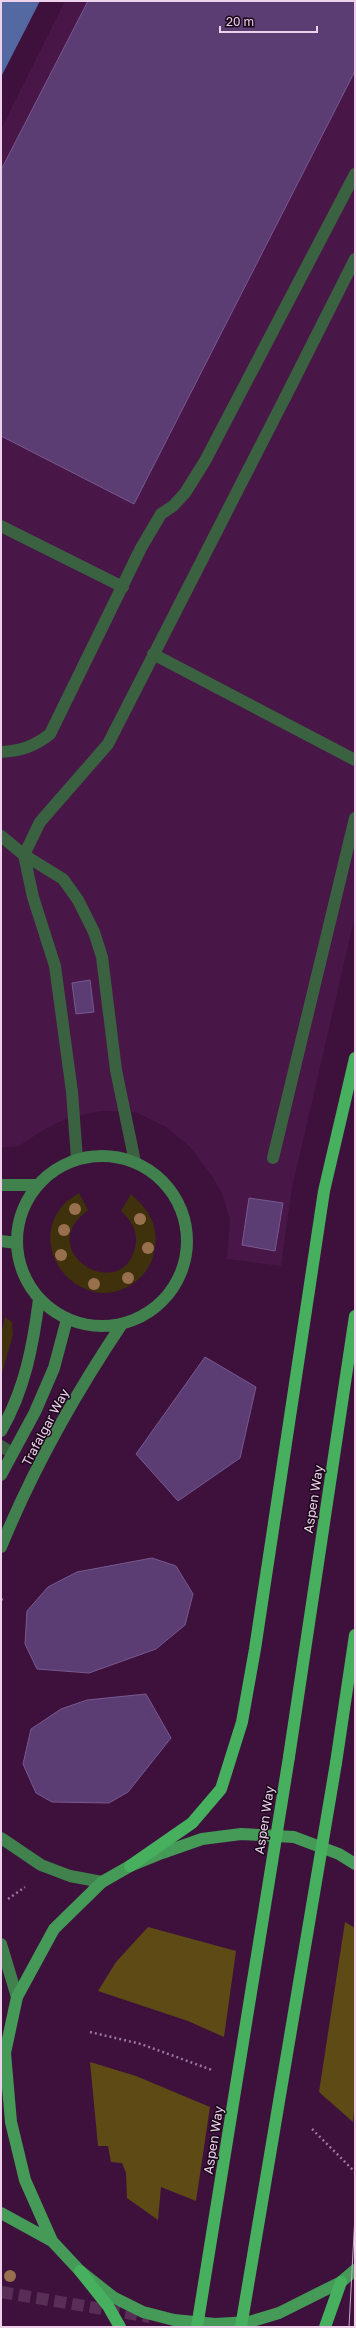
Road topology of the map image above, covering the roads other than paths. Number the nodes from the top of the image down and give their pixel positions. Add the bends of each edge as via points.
1 (355, 174) edge
2 (355, 259) edge
3 (1, 526) edge
4 (123, 587) junction
5 (153, 654) junction
6 (1, 752) edge
7 (355, 760) edge
8 (355, 818) edge
9 (1, 836) edge
10 (24, 855) junction
11 (355, 1058) edge
12 (273, 1158) dead end
13 (77, 1159) junction
14 (135, 1162) junction
15 (1, 1185) edge
16 (37, 1185) junction
17 (1, 1241) edge
18 (16, 1243) junction
19 (39, 1299) junction
20 (355, 1316) edge
21 (67, 1319) junction
22 (122, 1324) junction
23 (1, 1431) edge
24 (1, 1446) edge
25 (12, 1453) junction
26 (1, 1475) edge
27 (1, 1547) edge
28 (355, 1635) edge
29 (1, 1838) edge
30 (355, 1864) edge
31 (130, 1866) junction
32 (102, 1882) junction
33 (1, 1944) edge
34 (17, 1997) junction
35 (3, 2057) edge
36 (1, 2213) edge
37 (52, 2241) junction
38 (355, 2270) edge
39 (80, 2271) junction
40 (341, 2282) junction
41 (120, 2327) edge
42 (197, 2327) edge
43 (241, 2327) edge
44 (325, 2327) edge

1 - 4 street via 205,461 185,492 173,506 161,514
2 - 5 street
3 - 4 street
4 - 6 street via 50,734 30,746
5 - 7 street
5 - 10 street via 108,744 40,822
8 - 12 street
9 - 10 street
10 - 13 street via 32,896 55,966 72,1092
10 - 14 street via 63,879 78,900 94,932 102,957 116,1070
11 - 31 highway via 324,1191 242,1722 221,1789 192,1822
13 - 14 street via 106,1155
13 - 16 street via 55,1169
14 - 22 street via 153,1172 180,1204 186,1225 187,1245 183,1267 174,1286 160,1303 142,1316
15 - 16 street
16 - 18 street via 21,1213
17 - 18 street
18 - 19 street via 23,1273
19 - 21 street
19 - 23 street via 30,1354 15,1406
20 - 42 highway, Aspen Way, bridge via 289,1757
21 - 22 street via 103,1326
21 - 25 street, Trafalgar Way via 54,1368 35,1412
22 - 27 street, Trafalgar Way via 91,1370 69,1410 13,1518
24 - 25 street
25 - 26 street, Trafalgar Way
28 - 43 highway, bridge via 336,1763
29 - 32 street via 41,1865 70,1876
30 - 31 main road via 339,1854 294,1838 241,1834 202,1840 162,1852
31 - 32 main road
32 - 34 main road via 54,1929
33 - 34 street
34 - 35 main road
35 - 37 main road via 11,2122 25,2180
36 - 37 main road
37 - 39 main road
38 - 40 main road
39 - 40 main road via 113,2297 142,2312 174,2320 215,2324 249,2322 279,2313
39 - 41 highway via 108,2306
40 - 44 highway

